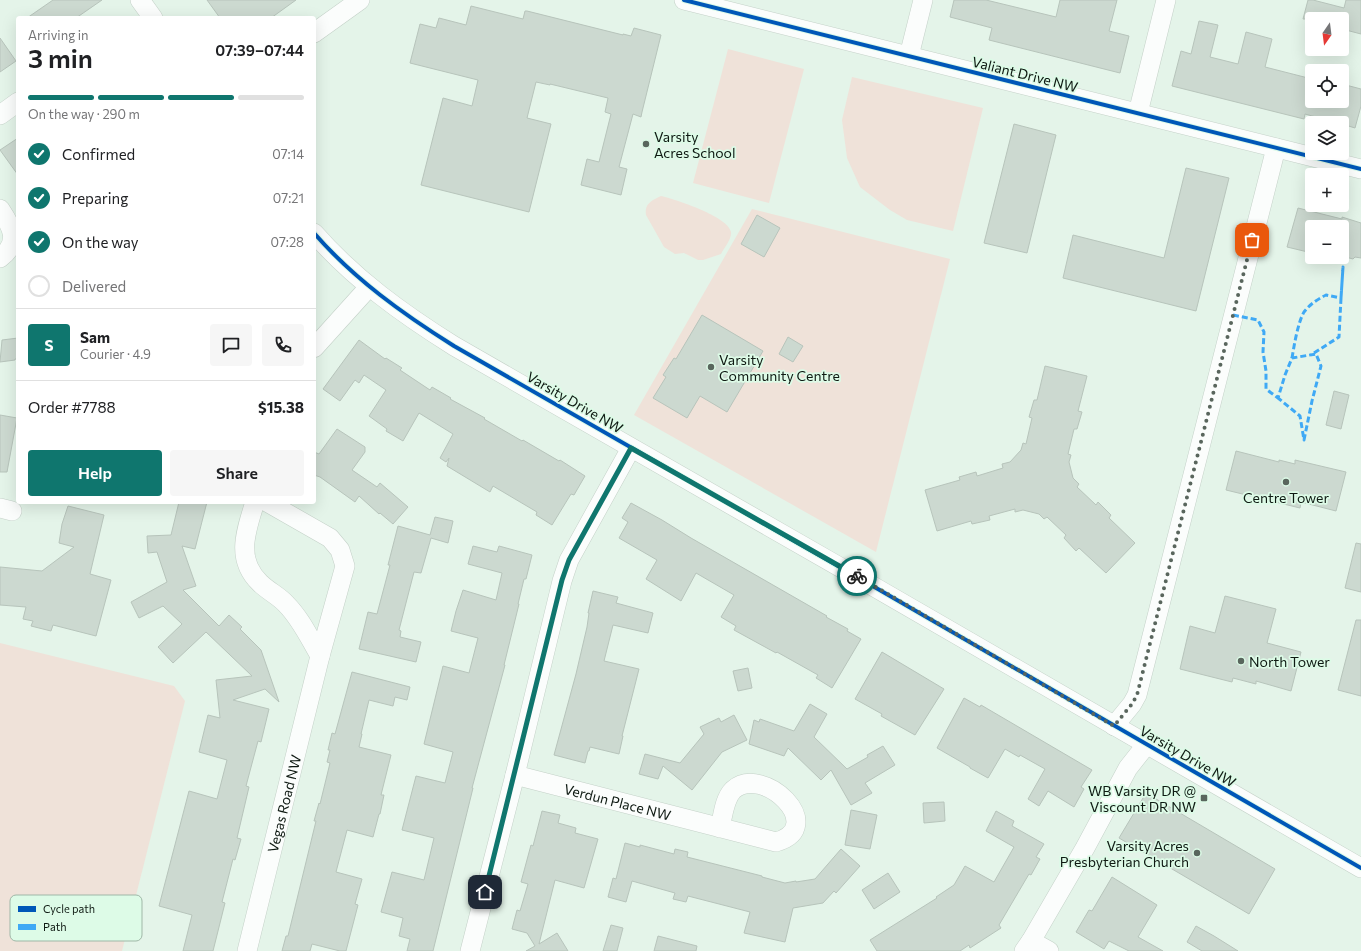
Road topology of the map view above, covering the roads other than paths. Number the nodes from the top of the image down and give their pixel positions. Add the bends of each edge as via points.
1 (360, 0) edge
2 (684, 0) edge
3 (923, 0) edge
4 (1166, 0) edge
5 (316, 32) edge
6 (909, 56) junction
7 (16, 103) edge
8 (1138, 114) junction
9 (0, 115) edge
10 (1276, 148) junction
11 (1361, 169) edge
12 (0, 209) edge
13 (316, 235) edge
14 (0, 258) edge
15 (369, 286) junction
16 (316, 346) edge
17 (631, 448) junction
18 (253, 504) edge
19 (270, 504) edge
20 (320, 656) junction
21 (1114, 726) junction
22 (1147, 744) junction
23 (514, 775) junction
24 (720, 828) dead end
25 (1361, 868) edge
26 (1028, 946) edge
27 (247, 951) edge
28 (470, 951) edge
29 (1049, 951) edge

1 - 5 street
2 - 6 street, Valiant Drive NW
3 - 6 street
4 - 8 street
6 - 8 street, Valiant Drive NW
7 - 9 street
8 - 10 street, Valiant Drive NW
10 - 11 street, Valiant Drive NW
10 - 21 street via 1137,695
12 - 14 street via 13,234 10,247
13 - 15 street, Varsity Drive NW
15 - 16 street
15 - 17 street, Varsity Drive NW via 454,346
17 - 21 street, Varsity Drive NW via 893,596
17 - 23 street via 569,560
18 - 20 street via 244,539 246,561 259,583 286,604
19 - 20 street, Vegas Road NW via 330,538 340,550 344,573
20 - 27 street, Vegas Road NW
21 - 22 street, Varsity Drive NW
22 - 25 street, Varsity Drive NW
22 - 26 street via 1128,768
23 - 24 street, Verdun Place NW
23 - 28 street
26 - 29 street

